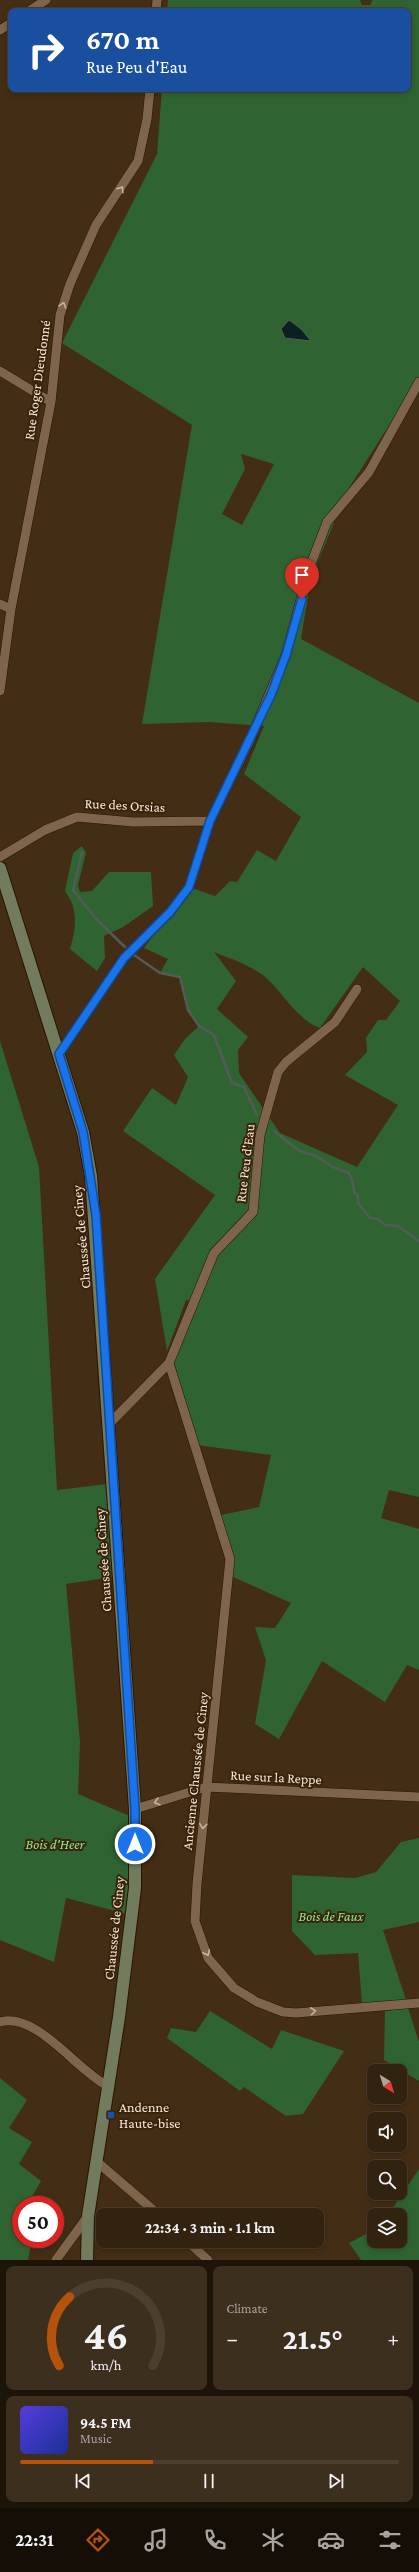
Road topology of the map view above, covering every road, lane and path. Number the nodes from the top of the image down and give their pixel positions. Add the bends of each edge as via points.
1 (46, 0) edge
2 (34, 8) edge
3 (150, 92) edge
4 (0, 371) edge
5 (419, 382) edge
6 (51, 402) junction
7 (0, 604) edge
8 (11, 609) junction
9 (0, 691) edge
10 (210, 821) junction
11 (0, 857) edge
12 (0, 868) edge
13 (358, 989) dead end
14 (59, 1054) junction
15 (169, 1363) junction
16 (110, 1423) junction
17 (206, 1787) junction
18 (419, 1797) edge
19 (135, 1809) junction
20 (419, 2003) edge
21 (0, 2014) edge
22 (5, 2021) edge
23 (108, 2086) junction
24 (96, 2161) junction
25 (151, 2208) edge
26 (88, 2216) junction
27 (195, 2248) edge
28 (56, 2260) edge
29 (87, 2260) edge
30 (208, 2260) edge

1 - 2 street
6 -> 3 street, Rue Roger Dieudonné via 60,315 70,284 96,225 138,162
4 - 6 street
5 - 10 street via 369,472 327,522 309,569 286,655 250,740
6 - 8 street, Rue Roger Dieudonné
7 - 8 street
8 - 9 street, Rue Roger Dieudonné
10 - 11 street, Rue des Orsias via 133,822 77,817 45,830
10 - 14 street via 189,887 170,912 124,958
12 - 14 main road, Chaussée de Ciney
13 - 15 street, Rue Peu d'Eau via 335,1022 286,1062 278,1072 260,1135 253,1212 214,1253
14 - 16 main road, Chaussée de Ciney via 83,1132 91,1176
15 - 16 street, Rue Peu d'Eau
15 - 17 street, Ancienne Chaussée de Ciney via 230,1559
16 - 19 main road, Chaussée de Ciney
17 - 18 street, Rue sur la Reppe
17 -> 19 street, Rue sur la Reppe
17 -> 20 street, Ancienne Chaussée de Ciney via 195,1921 208,1958 224,1978 245,1996 283,2012
19 - 23 main road, Chaussée de Ciney via 135,1888
21 - 22 street
22 - 23 street via 28,2025 41,2033 93,2078
23 - 24 main road, Chaussée de Ciney
24 - 25 street
24 - 26 main road, Chaussée de Ciney
26 - 28 street
26 - 29 main road, Chaussée de Ciney
27 - 30 street

